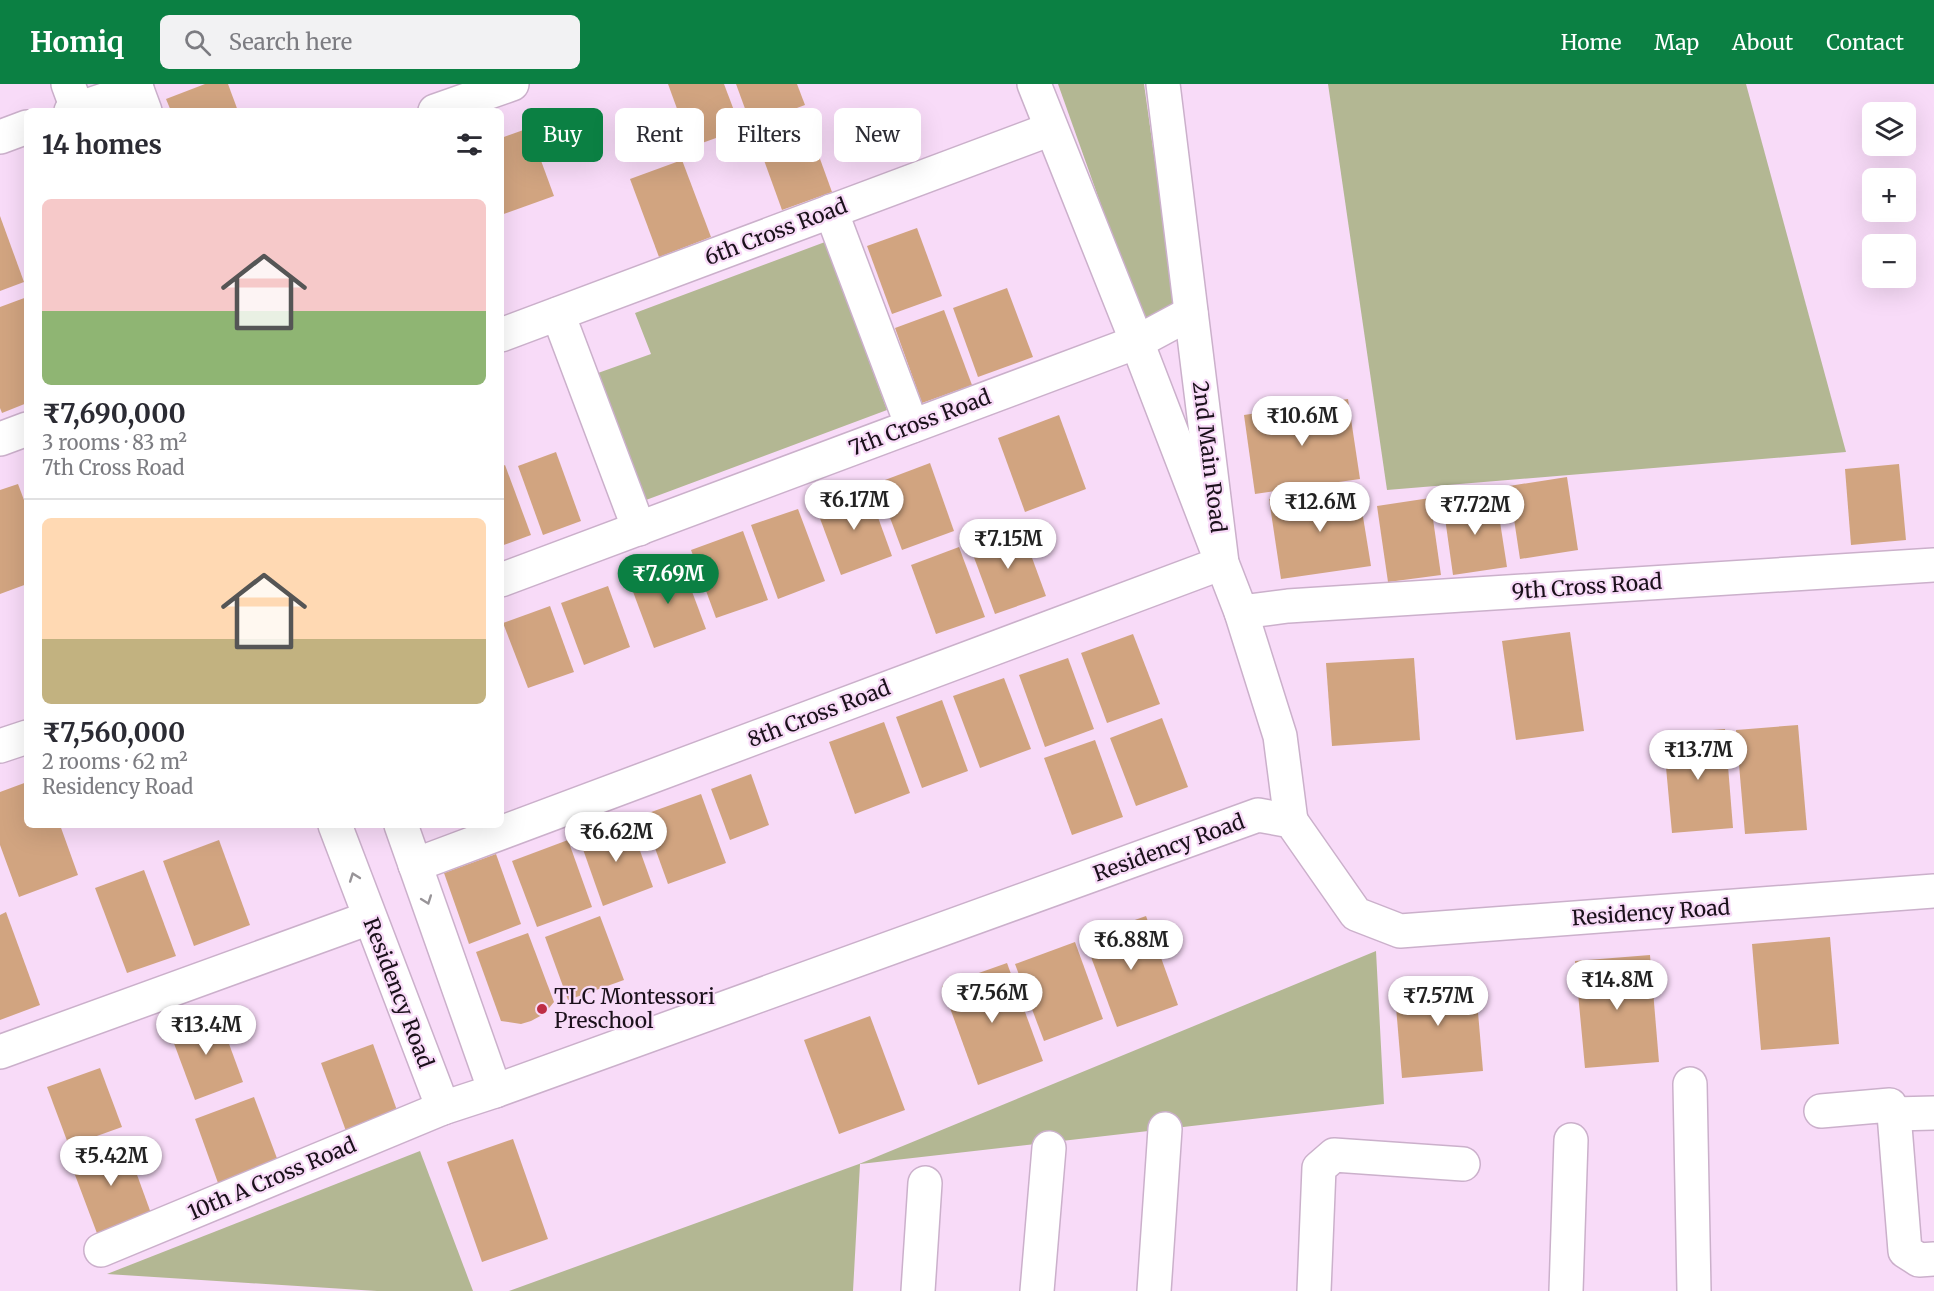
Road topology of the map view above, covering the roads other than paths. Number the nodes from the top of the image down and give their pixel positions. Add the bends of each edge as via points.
1 (512, 84) edge
2 (1034, 84) edge
3 (1163, 84) edge
4 (139, 95) edge
5 (73, 104) edge
6 (444, 108) edge
7 (24, 128) edge
8 (1051, 129) junction
9 (0, 137) edge
10 (831, 211) junction
11 (558, 314) junction
12 (1191, 314) junction
13 (504, 334) edge
14 (1137, 342) junction
15 (912, 426) junction
16 (24, 430) edge
17 (0, 439) edge
18 (639, 529) junction
19 (1222, 563) junction
20 (1934, 565) edge
21 (504, 578) edge
22 (1241, 612) junction
23 (24, 738) edge
24 (0, 746) edge
25 (1291, 821) junction
26 (336, 828) edge
27 (402, 828) edge
28 (415, 866) junction
29 (1934, 891) edge
30 (369, 918) junction
31 (0, 1053) edge
32 (1690, 1084) dead end
33 (495, 1091) junction
34 (443, 1108) junction
35 (1821, 1111) dead end
36 (1934, 1113) edge
37 (1894, 1114) junction
38 (1165, 1129) dead end
39 (1571, 1140) dead end
40 (1049, 1148) dead end
41 (1463, 1164) dead end
42 (925, 1183) dead end
43 (102, 1250) dead end
44 (1934, 1259) edge
45 (918, 1291) edge
46 (1037, 1291) edge
47 (1154, 1291) edge
48 (1314, 1291) edge
49 (1566, 1291) edge
50 (1694, 1291) edge

1 - 6 street
2 - 8 street
3 - 12 street, 2nd Main Road
4 - 5 street
7 - 9 street
8 - 10 street, 6th Cross Road
8 - 14 street
10 - 11 street, 6th Cross Road
10 - 15 street
11 - 13 street, 6th Cross Road
11 - 18 street
12 - 14 street, 7th Cross Road
12 - 19 street, 2nd Main Road
14 - 15 street, 7th Cross Road
14 - 19 street
15 - 18 street, 7th Cross Road
16 - 17 street
18 - 21 street, 7th Cross Road
19 - 22 street, 2nd Main Road
19 - 28 street, 8th Cross Road
20 - 22 street, 9th Cross Road
22 - 25 street, 2nd Main Road via 1280,736
23 - 24 street
25 - 29 street, Residency Road via 1356,914 1400,931
25 - 33 street, Residency Road via 1258,815
30 -> 26 street, Residency Road
27 - 28 street
28 -> 33 street
30 - 31 street
30 - 34 street, Residency Road
32 - 50 street
33 - 34 street, Residency Road
34 - 43 street, 10th A Cross Road
35 - 37 street via 1890,1105
36 - 37 street
37 - 44 street via 1905,1251 1919,1260
38 - 47 street
39 - 49 street
40 - 46 street
41 - 48 street via 1334,1155 1319,1168
42 - 45 street

